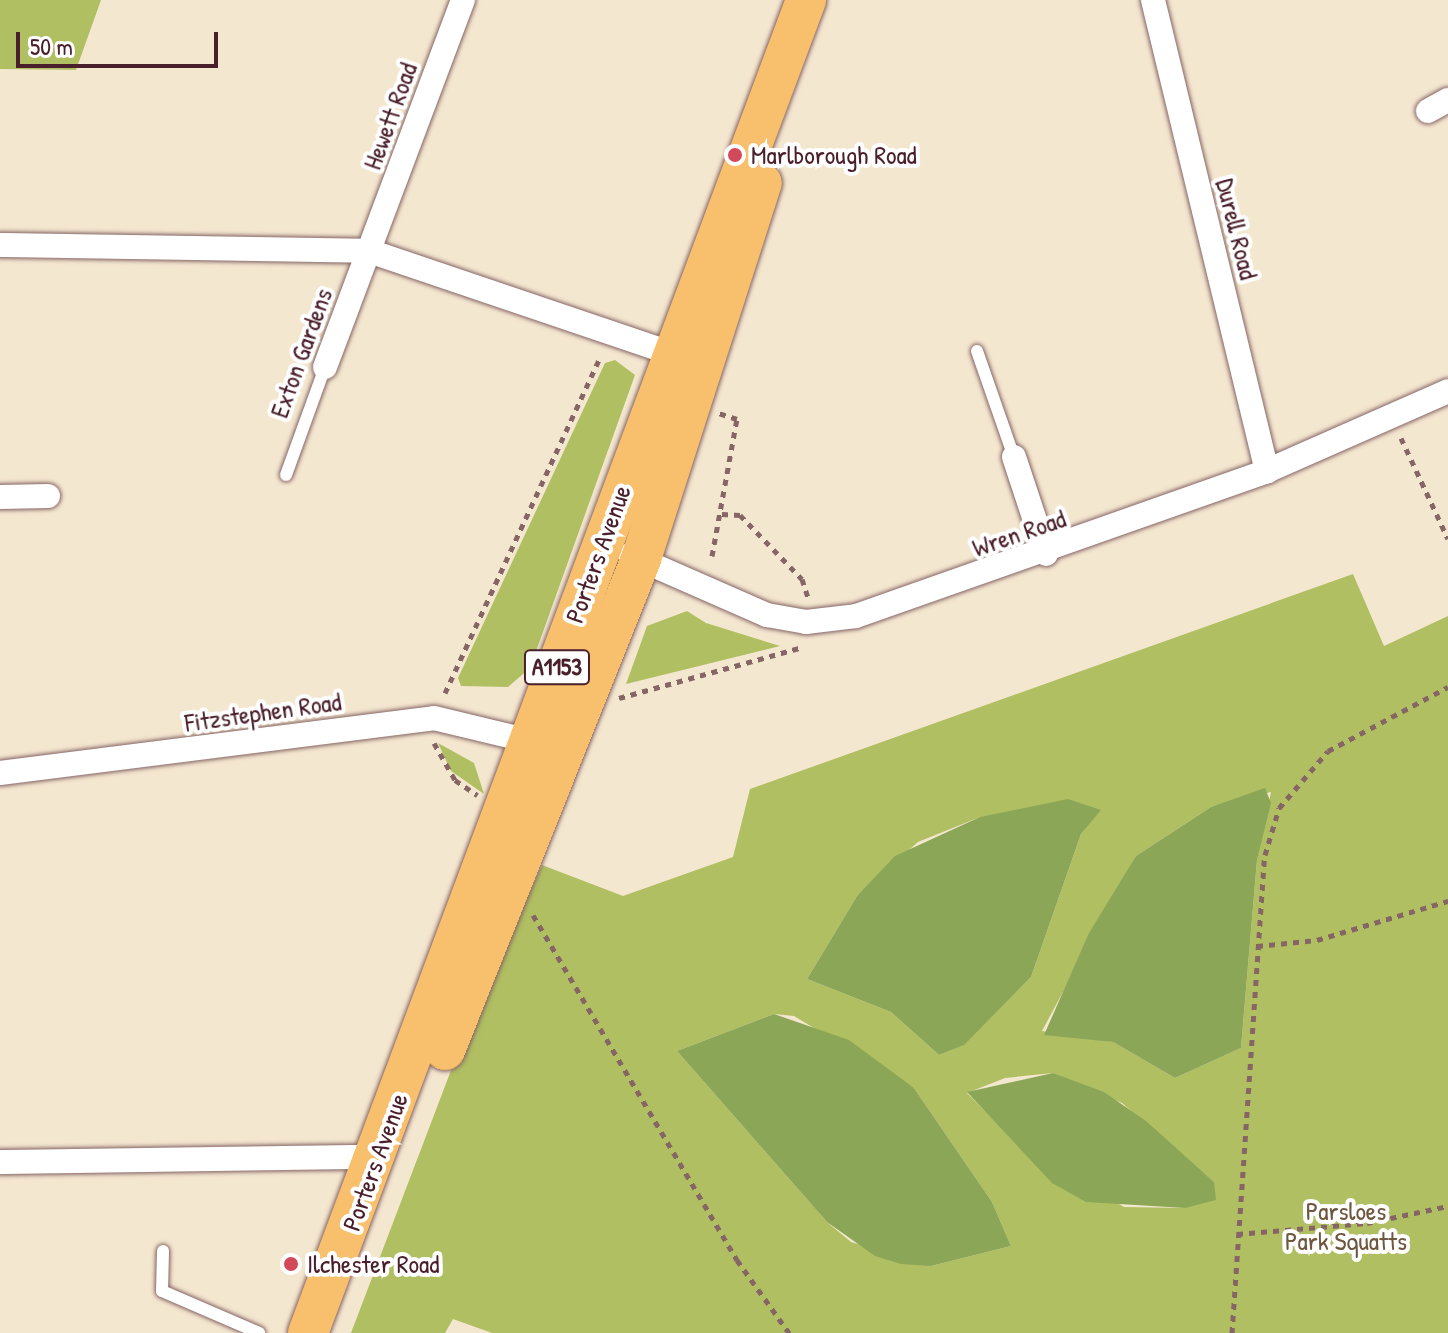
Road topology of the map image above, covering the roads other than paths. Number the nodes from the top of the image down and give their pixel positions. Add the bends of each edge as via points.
1 (463, 0) edge
2 (806, 0) edge
3 (830, 0) edge
4 (1153, 0) edge
5 (0, 245) edge
6 (369, 251) junction
7 (977, 351) dead end
8 (671, 353) junction
9 (325, 367) joint
10 (1448, 391) edge
11 (1014, 457) joint
12 (1267, 471) junction
13 (286, 475) dead end
14 (48, 496) dead end
15 (0, 497) edge
16 (600, 544) junction
17 (1046, 554) junction
18 (641, 559) junction
19 (549, 746) junction
20 (0, 773) edge
21 (376, 1157) junction
22 (0, 1162) edge
23 (163, 1251) dead end
24 (259, 1333) edge
25 (308, 1333) edge
26 (335, 1333) edge

1 - 6 street, Hewett Road
2 - 8 main road, Porters Avenue / A1153
3 - 18 main road, Porters Avenue / A1153 via 767,169
4 - 12 street, Durell Road
5 - 6 street
6 - 8 street
6 - 9 street, Exton Gardens
7 - 11 lane
8 - 16 main road, Porters Avenue / A1153
9 - 13 lane, Exton Gardens
10 - 12 street, Wren Road
11 - 17 street
12 - 17 street, Wren Road
14 - 15 street
16 - 18 street, Wren Road
16 - 19 main road, Porters Avenue / A1153
17 - 18 street, Wren Road via 856,616 806,622 767,615
18 - 19 main road, Porters Avenue / A1153
19 - 20 street, Fitzstephen Road via 434,718
19 - 21 main road, Porters Avenue / A1153
19 - 26 main road, Porters Avenue / A1153 via 505,907 371,1224
21 - 22 street
21 - 25 main road, Porters Avenue / A1153
23 - 24 lane via 162,1291

